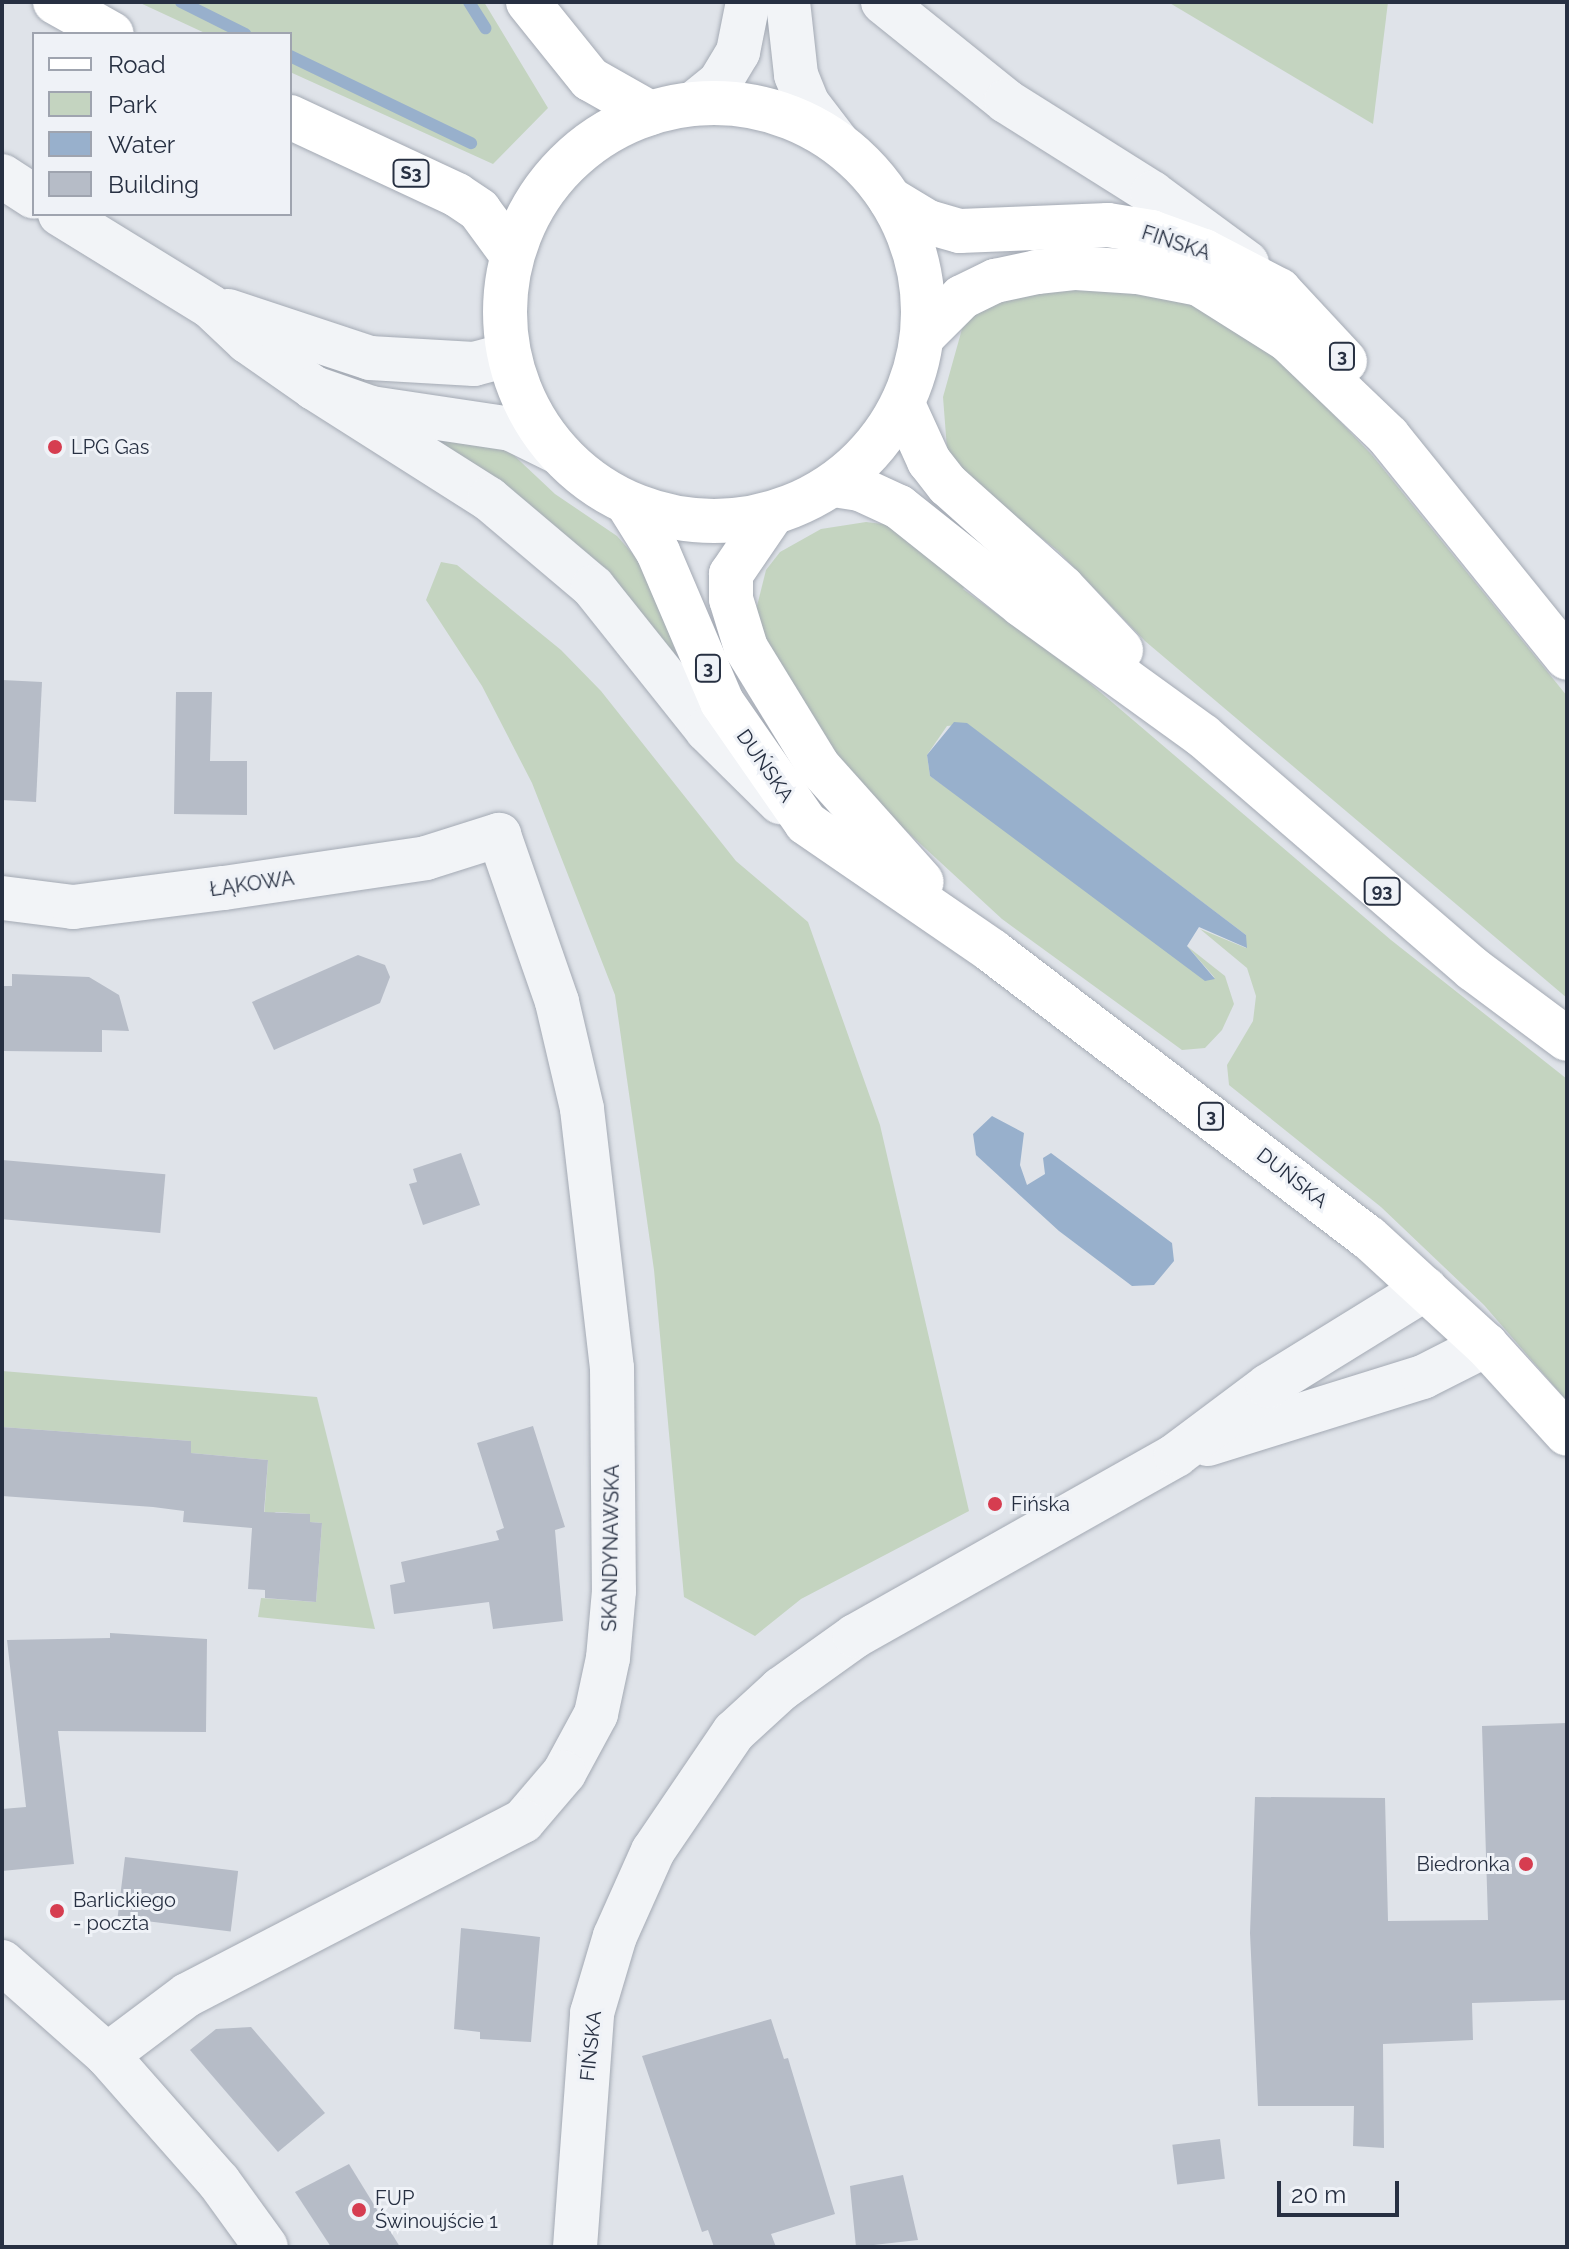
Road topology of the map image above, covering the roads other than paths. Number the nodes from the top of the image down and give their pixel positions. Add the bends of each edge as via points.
1 (55, 2) edge
2 (528, 2) edge
3 (748, 2) edge
4 (788, 2) edge
5 (883, 2) edge
6 (108, 32) edge
7 (693, 104) junction
8 (650, 113) junction
9 (292, 118) edge
10 (837, 142) junction
11 (2, 176) edge
12 (32, 196) edge
13 (890, 199) junction
14 (63, 216) edge
15 (512, 255) junction
16 (1279, 290) junction
17 (211, 307) junction
18 (923, 336) junction
19 (508, 355) junction
20 (314, 388) junction
21 (903, 404) junction
22 (1388, 436) junction
23 (558, 452) junction
24 (834, 485) junction
25 (628, 504) junction
26 (772, 514) junction
27 (1567, 658) edge
28 (1203, 736) junction
29 (806, 823) junction
30 (499, 835) joint
31 (2, 898) edge
32 (992, 951) junction
33 (1567, 1039) edge
34 (1425, 1289) junction
35 (1486, 1345) junction
36 (1567, 1434) edge
37 (1176, 1455) junction
38 (2, 1962) edge
39 (107, 2055) junction
40 (266, 2247) edge
41 (575, 2247) edge

1 - 6 main road
2 - 8 main road via 590,79
3 - 7 street via 738,52 720,82
4 - 10 street via 796,75 808,104
5 - 16 street via 1006,101 1215,237
7 - 8 main road, 3
7 - 10 main road, 3 via 724,103 783,115
8 - 15 main road, 3 via 612,129 559,172 527,216
9 - 15 main road, S3 via 457,195 479,210
10 - 13 main road, 3
11 - 12 street
13 - 16 main road, FIŃSKA via 928,222 960,231 1069,224 1151,232 1234,263
13 - 18 main road, 3 via 918,264
14 - 17 street
15 - 19 main road, 3 via 505,288
16 - 22 main road, FIŃSKA / 3 via 1337,348
17 - 19 street via 370,358 474,364
17 - 20 street via 247,341
18 - 21 main road, 3
18 - 22 main road, FIŃSKA via 962,297 995,281 1037,272 1137,272 1199,284 1288,340
19 - 23 main road, 3 via 519,390
20 - 23 street via 371,408 511,429
20 - 29 street via 464,482 593,587 707,730 753,779
21 - 24 main road, 3 via 869,453
21 - 28 main road, 93 via 929,461 948,485 1063,588
22 - 27 main road, FIŃSKA
23 - 25 main road, 3 via 590,481
24 - 26 main road, 3
24 - 28 main road, 93 via 860,489 899,507 1022,605
25 - 26 main road, 3 via 699,521
25 - 29 main road, DUŃSKA / 3 via 658,552 722,702
26 - 32 main road, DUŃSKA / 3 via 731,574 731,599 746,648 819,767 866,824
28 - 33 main road, 93 via 1473,969
29 - 32 main road, DUŃSKA / 3
30 - 31 street, ŁĄKOWA via 426,858 224,888 73,907
30 - 39 street, SKANDYNAWSKA via 557,1002 582,1109 596,1212 612,1368 614,1564 608,1658 596,1714 564,1773 523,1821 187,1995
32 - 34 main road, DUŃSKA / 3 via 1346,1220
34 - 35 main road, DUŃSKA / 3
34 - 37 street, FIŃSKA via 1268,1386
35 - 36 main road, DUŃSKA / 3
35 - 37 street, FIŃSKA via 1423,1377
37 - 41 street, FIŃSKA via 855,1636 781,1689 734,1732 653,1851 615,1936 592,2013
38 - 39 street
39 - 40 street via 219,2182

